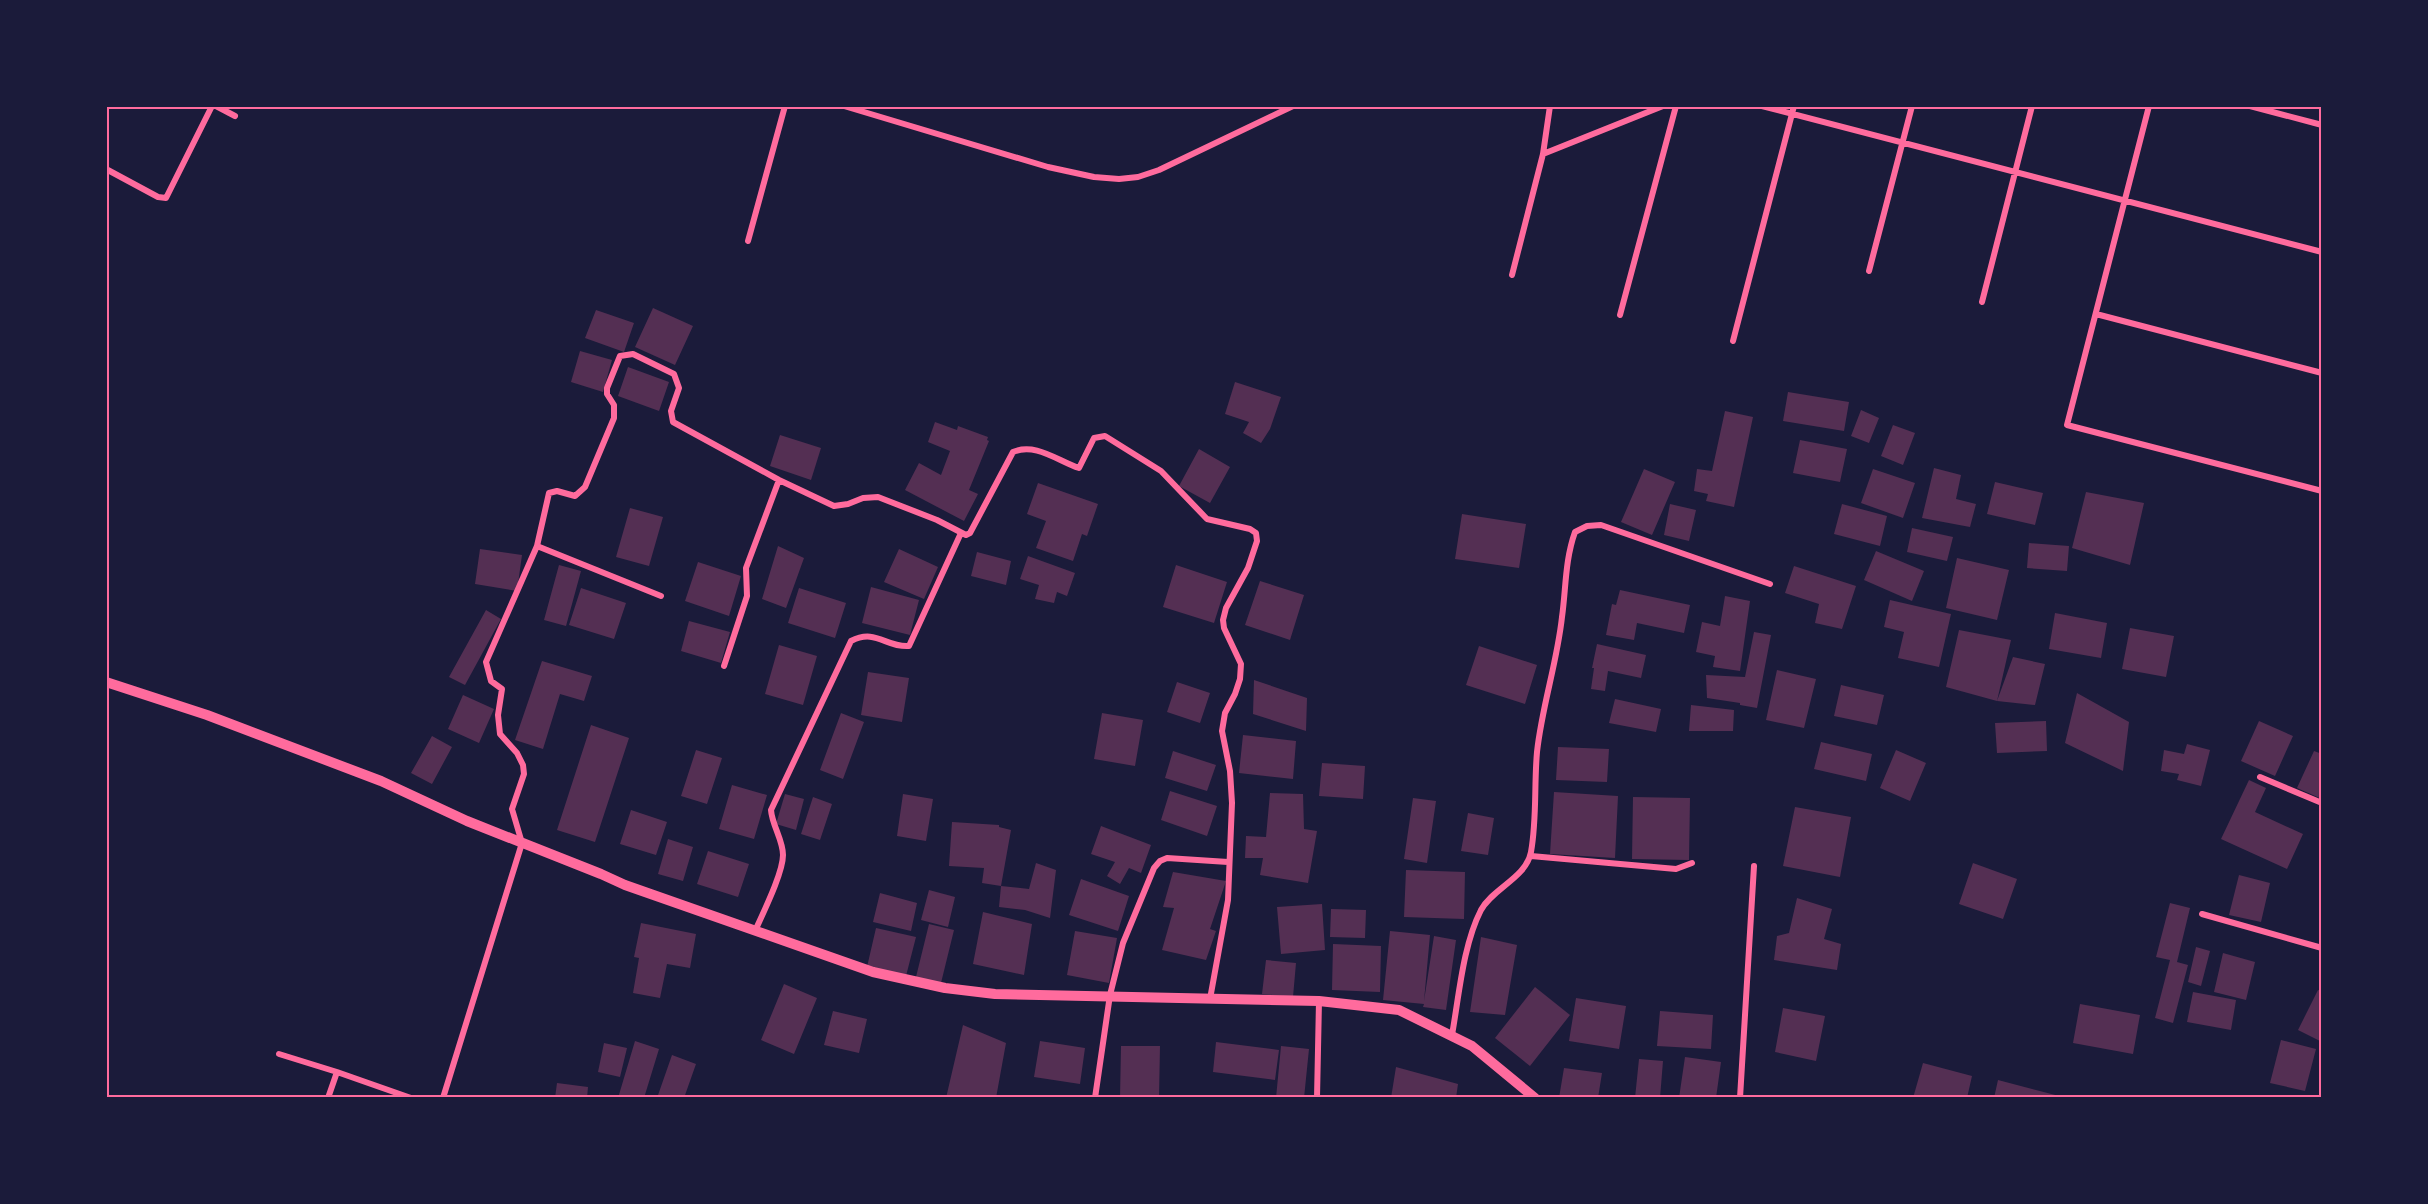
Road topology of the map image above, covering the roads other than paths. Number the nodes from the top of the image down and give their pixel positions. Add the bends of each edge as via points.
1 (214, 106) edge
2 (785, 106) edge
3 (844, 106) edge
4 (1293, 106) edge
5 (1550, 106) edge
6 (1663, 106) edge
7 (1676, 106) edge
8 (1762, 106) edge
9 (1794, 106) edge
10 (1912, 106) edge
11 (2032, 106) edge
12 (2149, 106) edge
13 (2250, 106) edge
14 (1792, 114) junction
15 (235, 116) dead end
16 (2322, 125) edge
17 (1902, 143) junction
18 (1543, 154) junction
19 (106, 170) edge
20 (2015, 173) junction
21 (2125, 201) junction
22 (748, 241) dead end
23 (2322, 252) edge
24 (1869, 271) dead end
25 (1512, 275) dead end
26 (1982, 302) dead end
27 (2096, 314) junction
28 (1620, 315) dead end
29 (1733, 341) dead end
30 (2322, 373) edge
31 (779, 480) junction
32 (2322, 491) edge
33 (961, 533) junction
34 (537, 546) junction
35 (1770, 584) dead end
36 (661, 596) dead end
37 (724, 666) dead end
38 (106, 682) edge
39 (2260, 777) dead end
40 (2322, 803) edge
41 (522, 843) junction
42 (1531, 856) junction
43 (1228, 862) junction
44 (1692, 863) dead end
45 (1754, 866) dead end
46 (2202, 914) dead end
47 (755, 931) junction
48 (2322, 948) edge
49 (1110, 995) junction
50 (1210, 999) junction
51 (1319, 1000) junction
52 (1452, 1035) junction
53 (279, 1054) dead end
54 (337, 1072) junction
55 (328, 1098) edge
56 (411, 1098) edge
57 (443, 1098) edge
58 (1095, 1098) edge
59 (1317, 1098) edge
60 (1535, 1098) edge
61 (1740, 1098) edge

1 - 15 street
1 - 19 street via 166,198
2 - 22 street
3 - 4 street via 1048,167 1119,179 1159,170
5 - 18 street
6 - 18 street
7 - 28 street
8 - 14 street
9 - 14 street
10 - 17 street
11 - 20 street
12 - 21 street
13 - 16 street
14 - 17 street
14 - 29 street
17 - 20 street
17 - 24 street
18 - 25 street
20 - 21 street
20 - 26 street
21 - 23 street
21 - 27 street
27 - 30 street
27 - 32 street via 2067,425
31 - 33 street via 834,506 878,497
31 - 34 street via 673,422 671,411 679,388 674,374 626,354 620,356 607,388 614,418 585,487 575,496 549,493
31 - 37 street via 746,568 747,596
33 - 43 street via 970,533 1013,452 1033,449 1079,468 1094,438 1105,436 1161,471 1208,519 1256,533 1248,568 1223,620 1241,664 1238,686 1225,713 1222,731 1232,803
33 - 47 street via 909,646 871,635 851,640 771,810 783,853 782,865
34 - 36 street
34 - 41 street via 486,662 491,681 502,689 500,734 523,765 524,774 512,809
35 - 42 street via 1601,525 1575,532 1569,547 1563,616 1537,753
38 - 41 street via 207,715 381,781
39 - 40 street
41 - 47 street
41 - 57 street
42 - 44 street via 1676,869
42 - 52 street via 1520,873 1496,891 1474,925
43 - 49 street via 1167,858 1160,861 1122,943
43 - 50 street via 1227,900
45 - 61 street
46 - 48 street
47 - 49 street via 873,972 945,988 995,994
49 - 50 street
49 - 58 street
50 - 51 street
51 - 52 street via 1399,1010
51 - 59 street
52 - 60 street via 1472,1046
53 - 54 street
54 - 55 street
54 - 56 street

